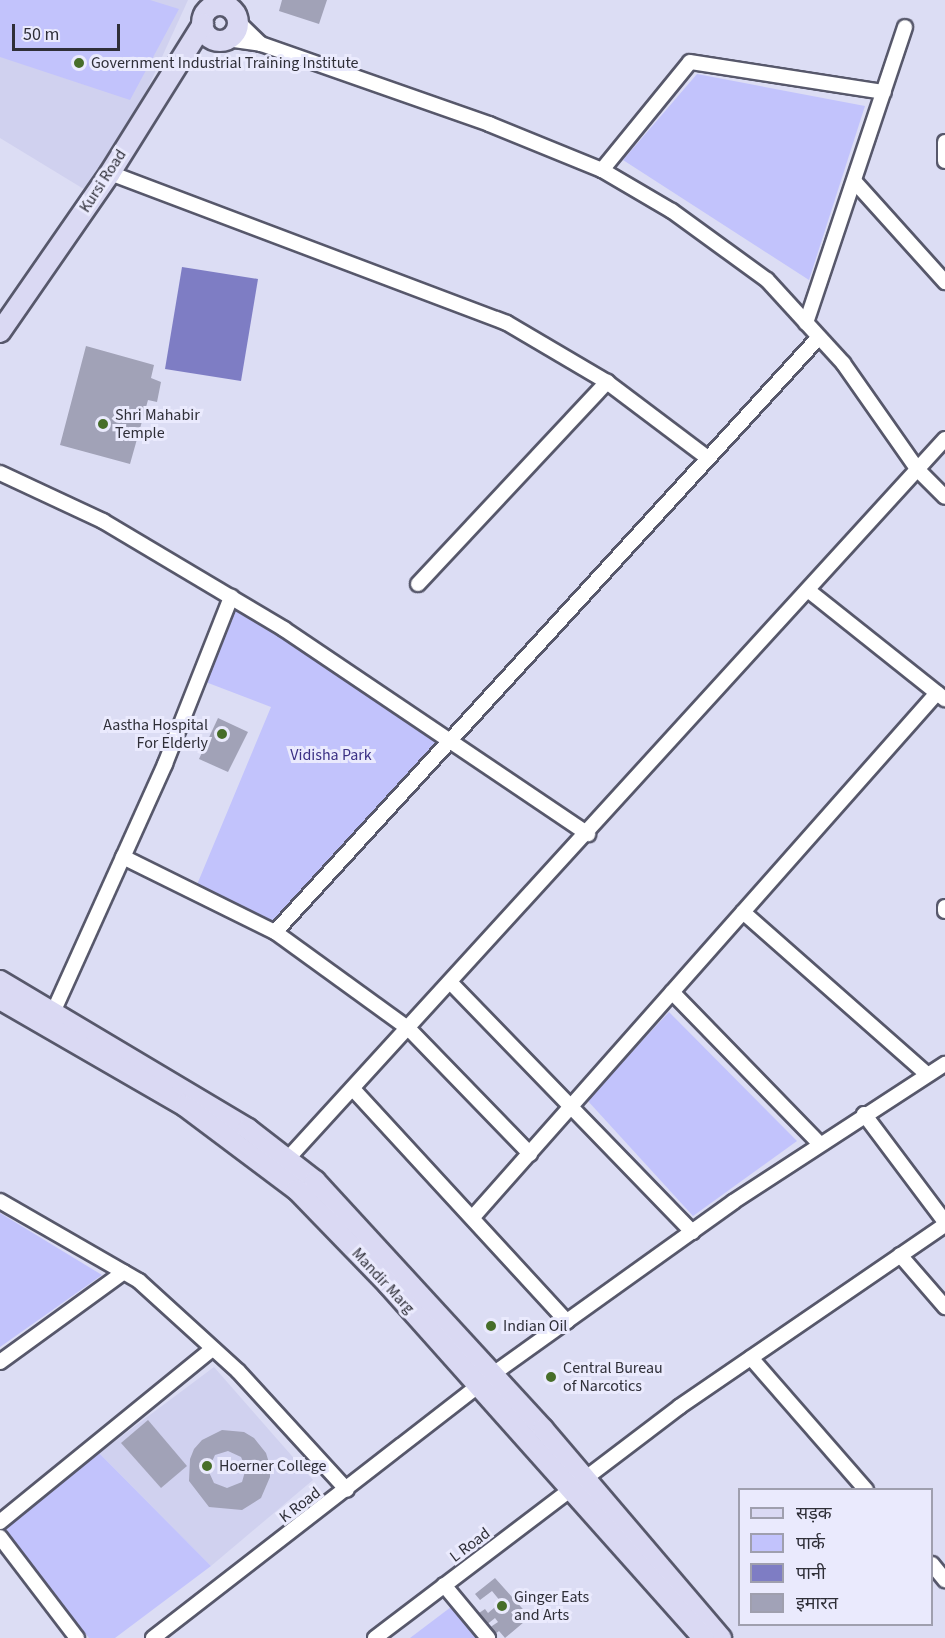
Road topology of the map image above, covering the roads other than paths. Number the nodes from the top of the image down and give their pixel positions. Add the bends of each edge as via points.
1 (218, 3) edge
2 (238, 12) edge
3 (905, 27) dead end
4 (214, 34) junction
5 (261, 44) junction
6 (884, 92) junction
7 (945, 142) edge
8 (945, 161) edge
9 (602, 170) junction
10 (110, 173) junction
11 (855, 182) junction
12 (945, 282) edge
13 (806, 323) junction
14 (0, 332) edge
15 (819, 337) junction
16 (607, 382) junction
17 (945, 439) edge
18 (708, 458) junction
19 (918, 470) junction
20 (0, 473) edge
21 (945, 497) edge
22 (418, 584) dead end
23 (809, 591) junction
24 (231, 597) junction
25 (941, 696) edge
26 (451, 740) junction
27 (588, 834) junction
28 (123, 857) junction
29 (945, 907) edge
30 (945, 911) edge
31 (743, 912) junction
32 (276, 932) junction
33 (0, 981) edge
34 (451, 983) junction
35 (672, 992) junction
36 (0, 999) edge
37 (50, 1019) junction
38 (409, 1029) junction
39 (945, 1064) edge
40 (927, 1074) junction
41 (353, 1089) junction
42 (571, 1106) junction
43 (864, 1114) junction
44 (820, 1144) junction
45 (530, 1154) junction
46 (281, 1167) junction
47 (0, 1201) edge
48 (473, 1217) junction
49 (945, 1223) edge
50 (692, 1232) junction
51 (900, 1255) junction
52 (124, 1272) junction
53 (945, 1306) edge
54 (567, 1322) junction
55 (212, 1349) junction
56 (751, 1358) junction
57 (0, 1362) edge
58 (486, 1380) junction
59 (579, 1484) junction
60 (864, 1488) edge
61 (347, 1490) junction
62 (0, 1521) edge
63 (0, 1537) edge
64 (933, 1565) edge
65 (945, 1580) edge
66 (444, 1585) junction
67 (77, 1638) edge
68 (153, 1638) edge
69 (375, 1638) edge
70 (488, 1638) edge
71 (704, 1638) edge
72 (722, 1638) edge

1 - 2 main road
1 - 4 main road via 206,13
2 - 4 main road via 236,32
2 - 5 street
3 - 6 street
4 - 5 street
4 - 10 main road, Kursi Road via 178,60
5 - 9 street via 489,124
6 - 9 street via 690,62
6 - 11 street
7 - 8 street
9 - 13 street via 672,210 767,280
10 - 14 main road, Kursi Road
10 - 16 street via 507,323
11 - 12 street
11 - 13 street
13 - 15 street
15 - 18 street
15 - 19 street via 843,363
16 - 18 street
16 - 22 street
17 - 19 street
18 - 26 street
19 - 21 street
19 - 23 street
20 - 24 street via 103,521
23 - 25 street
23 - 27 street
24 - 26 street
24 - 28 street
25 - 31 street
26 - 27 street
26 - 32 street
27 - 34 street
28 - 32 street
28 - 37 street
29 - 30 street
31 - 35 street
31 - 40 street
32 - 38 street
33 - 37 main road
34 - 38 street
34 - 42 street
35 - 42 street
35 - 44 street
36 - 37 main road
37 - 46 main road via 248,1129
38 - 41 street
38 - 45 street
39 - 40 street, K Road
40 - 43 street, K Road
41 - 46 street
41 - 48 street
42 - 45 street
42 - 50 street
43 - 44 street, K Road
43 - 49 street
44 - 50 street, K Road
45 - 48 street
46 - 58 main road via 322,1190
47 - 52 street
48 - 54 street
49 - 51 street, L Road
50 - 54 street, K Road
51 - 53 street
51 - 56 street, L Road
52 - 55 street via 139,1281
52 - 57 street
54 - 58 street, K Road
55 - 61 street via 238,1371
55 - 62 street
56 - 59 street, L Road
56 - 60 street
58 - 59 main road
58 - 61 street, K Road
59 - 66 street, L Road
59 - 71 main road
59 - 72 main road
61 - 68 street, K Road
63 - 67 street
64 - 65 street
66 - 69 street, L Road
66 - 70 street

